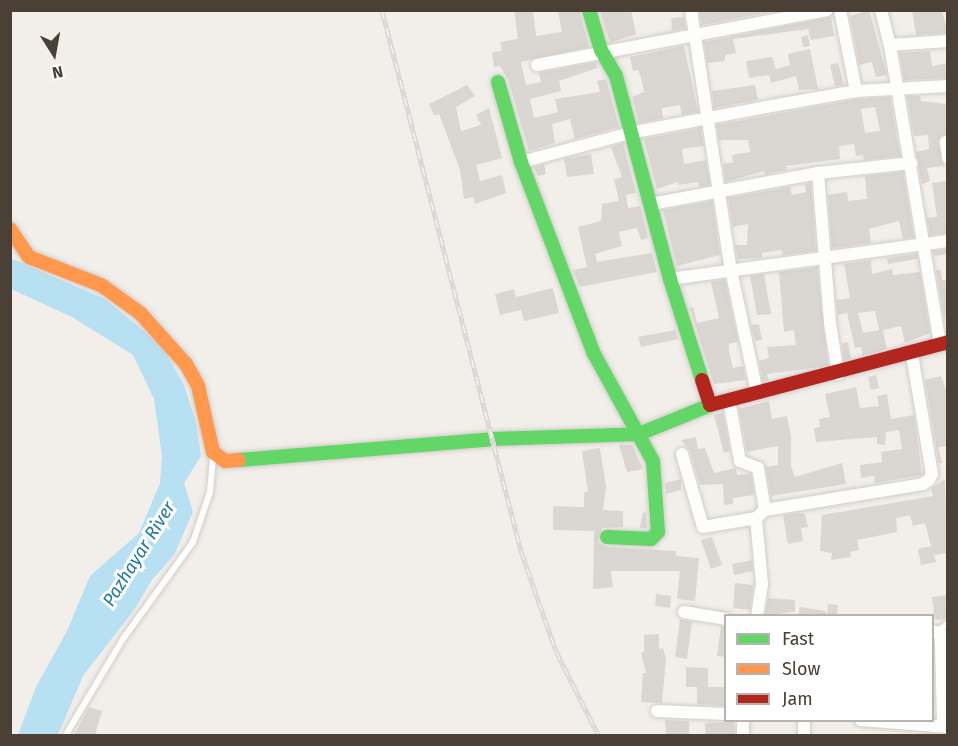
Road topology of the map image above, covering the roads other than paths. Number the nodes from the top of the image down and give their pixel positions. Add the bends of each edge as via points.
1 (589, 10) edge
2 (691, 10) edge
3 (828, 10) edge
4 (840, 10) edge
5 (881, 10) edge
6 (747, 16) edge
7 (695, 33) junction
8 (948, 41) edge
9 (890, 45) junction
10 (601, 50) junction
11 (537, 65) dead end
12 (498, 82) dead end
13 (948, 86) edge
14 (899, 87) junction
15 (856, 92) junction
16 (706, 119) junction
17 (630, 133) junction
18 (946, 142) dead end
19 (948, 158) edge
20 (521, 162) junction
21 (911, 163) junction
22 (818, 173) junction
23 (718, 190) junction
24 (651, 204) junction
25 (10, 229) edge
26 (948, 241) edge
27 (923, 245) junction
28 (826, 259) junction
29 (731, 270) junction
30 (670, 279) junction
31 (944, 343) edge
32 (912, 355) junction
33 (838, 374) junction
34 (757, 392) junction
35 (729, 400) junction
36 (710, 405) junction
37 (639, 434) junction
38 (213, 452) junction
39 (682, 454) dead end
40 (760, 514) junction
41 (607, 537) dead end
42 (684, 612) dead end
43 (757, 614) edge
44 (724, 619) edge
45 (948, 623) edge
46 (935, 631) edge
47 (657, 711) dead end
48 (724, 714) edge
49 (887, 722) edge
50 (941, 728) edge
51 (67, 733) dead end

1 - 10 street
2 - 7 street
3 - 6 street
4 - 15 street
5 - 9 street
6 - 7 street
7 - 10 street
7 - 16 street
8 - 9 street
9 - 14 street
10 - 11 street
10 - 17 street via 616,76
12 - 20 street
13 - 14 street
14 - 15 street
14 - 21 street
15 - 16 street
16 - 17 street
16 - 23 street
17 - 20 street
17 - 24 street
18 - 19 street
20 - 37 street via 593,352
21 - 22 street
21 - 27 street
22 - 23 street
22 - 28 street
23 - 24 street
23 - 29 street
24 - 30 street
25 - 38 street via 29,257 101,285 140,313 169,344 198,386
26 - 27 street
27 - 28 street
27 - 31 street
28 - 29 street
28 - 33 street
29 - 30 street
29 - 34 street
30 - 36 street
31 - 32 street
32 - 33 street
32 - 40 street via 932,474 929,480
33 - 34 street
34 - 35 street
35 - 36 street
35 - 40 street via 740,461 758,468
36 - 37 street
37 - 38 street via 492,439 236,462 218,458
37 - 41 street via 653,461 658,532 651,539
38 - 51 lane via 210,492 193,542 123,639
39 - 40 street via 703,527
40 - 43 street via 762,584
42 - 44 street
45 - 46 lane
46 - 50 street via 941,642
47 - 48 street
49 - 50 street

